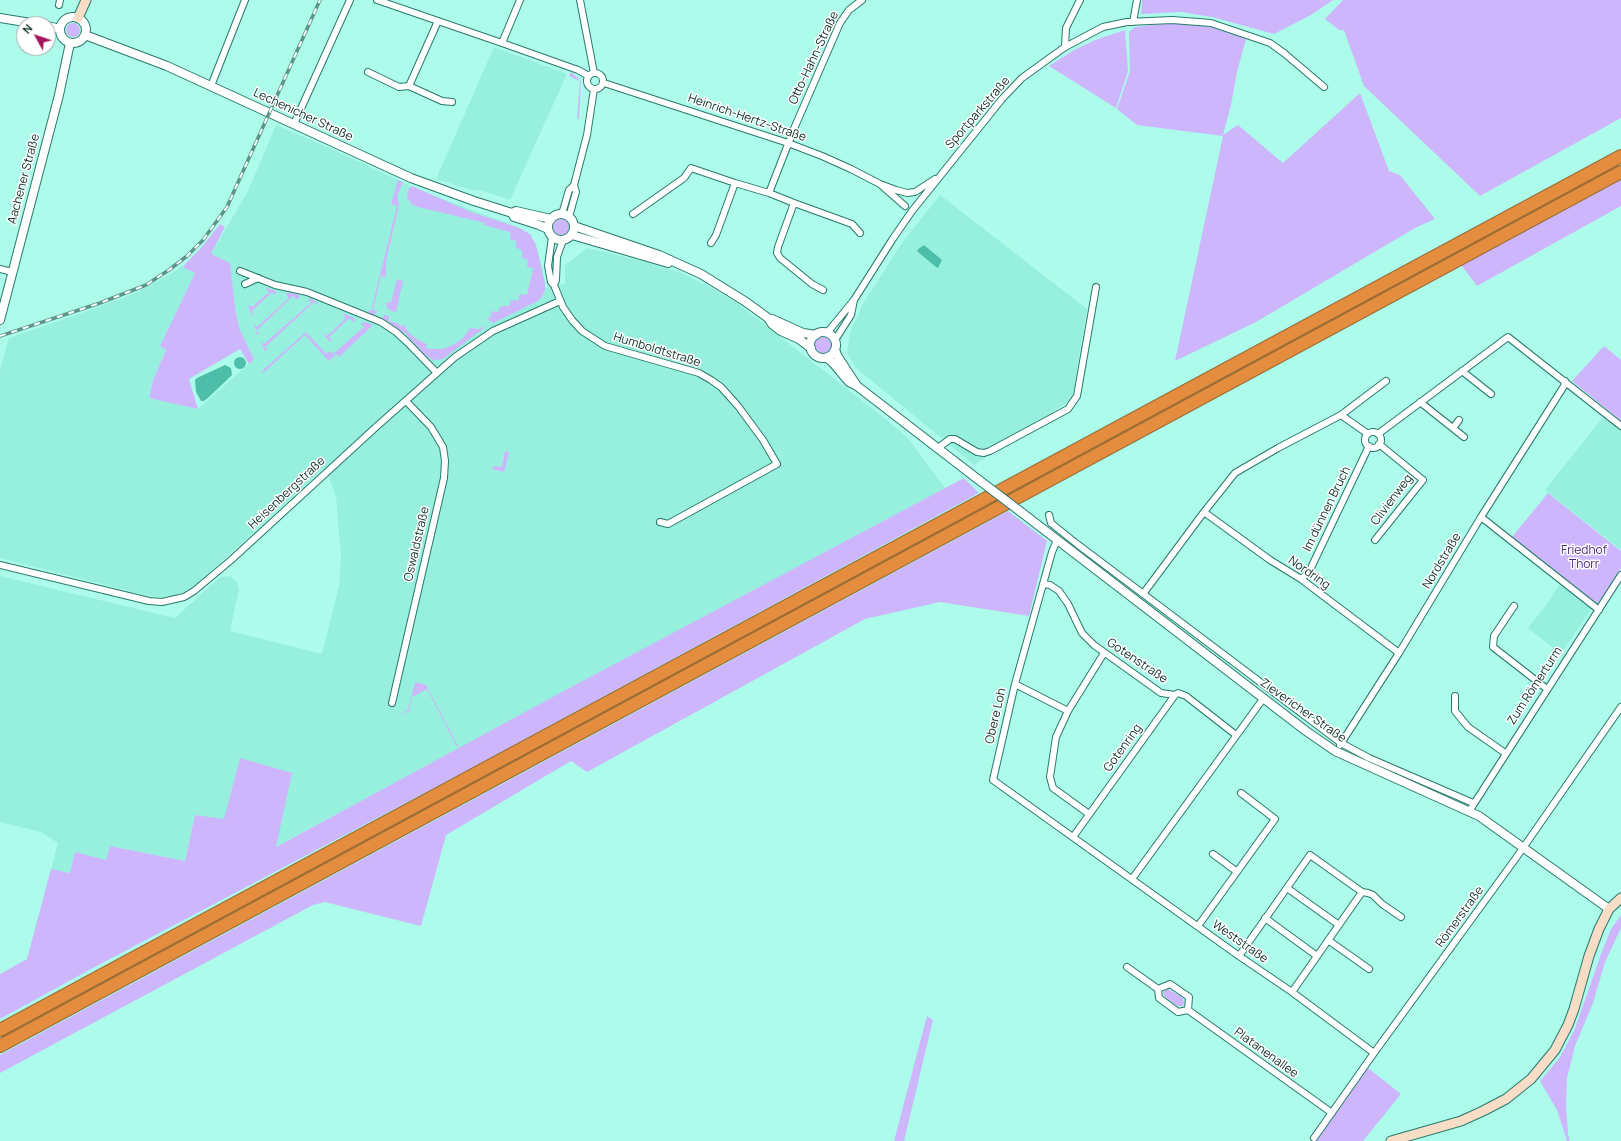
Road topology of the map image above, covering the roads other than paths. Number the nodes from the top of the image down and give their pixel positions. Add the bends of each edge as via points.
1 (86, 0) edge
2 (245, 0) edge
3 (350, 0) edge
4 (378, 0) edge
5 (520, 0) edge
6 (580, 0) edge
7 (862, 0) edge
8 (1080, 0) edge
9 (1137, 0) edge
10 (0, 18) edge
11 (78, 18) junction
12 (16, 21) edge
13 (438, 21) junction
14 (1134, 22) junction
15 (56, 28) edge
16 (60, 29) junction
17 (85, 35) junction
18 (502, 42) junction
19 (70, 43) junction
20 (1065, 47) junction
21 (368, 72) dead end
22 (591, 74) junction
23 (604, 83) junction
24 (211, 86) junction
25 (409, 86) junction
26 (1324, 87) dead end
27 (594, 89) junction
28 (452, 102) dead end
29 (294, 124) junction
30 (788, 144) junction
31 (1621, 156) edge
32 (1621, 172) edge
33 (940, 176) junction
34 (735, 183) junction
35 (880, 184) junction
36 (769, 193) junction
37 (794, 203) junction
38 (905, 206) dead end
39 (512, 213) junction
40 (633, 214) dead end
41 (566, 215) junction
42 (551, 218) junction
43 (574, 226) junction
44 (550, 233) junction
45 (860, 233) dead end
46 (572, 235) junction
47 (563, 240) junction
48 (711, 243) dead end
49 (680, 266) junction
50 (0, 269) edge
51 (240, 271) dead end
52 (12, 272) junction
53 (258, 278) junction
54 (245, 284) dead end
55 (554, 284) junction
56 (1096, 288) dead end
57 (823, 290) dead end
58 (854, 300) junction
59 (560, 301) junction
60 (768, 318) junction
61 (0, 320) edge
62 (827, 333) junction
63 (816, 335) junction
64 (835, 340) junction
65 (811, 348) junction
66 (835, 350) junction
67 (827, 358) junction
68 (1462, 371) junction
69 (437, 373) junction
70 (1386, 381) dead end
71 (1564, 381) junction
72 (857, 386) junction
73 (1491, 394) dead end
74 (406, 401) junction
75 (1420, 402) junction
76 (1341, 415) junction
77 (1459, 420) dead end
78 (1621, 426) edge
79 (1453, 428) junction
80 (1368, 434) junction
81 (1378, 434) junction
82 (1464, 437) dead end
83 (1379, 444) junction
84 (1369, 446) junction
85 (938, 448) junction
86 (1204, 512) junction
87 (1049, 515) dead end
88 (1481, 517) junction
89 (660, 522) dead end
90 (1057, 540) junction
91 (1375, 540) dead end
92 (0, 565) edge
93 (1621, 575) edge
94 (1301, 579) junction
95 (1043, 584) junction
96 (1143, 594) junction
97 (1514, 606) dead end
98 (1599, 610) junction
99 (1104, 653) junction
100 (1399, 653) junction
101 (1015, 684) junction
102 (1547, 689) junction
103 (1175, 695) junction
104 (1455, 696) dead end
105 (1263, 699) junction
106 (392, 703) dead end
107 (1621, 707) edge
108 (1068, 711) junction
109 (1236, 734) junction
110 (1341, 743) junction
111 (1335, 751) junction
112 (1505, 753) junction
113 (1240, 793) dead end
114 (1471, 807) junction
115 (1089, 814) junction
116 (1073, 837) junction
117 (1523, 848) junction
118 (1092, 851) joint
119 (1213, 854) dead end
120 (1236, 871) junction
121 (1132, 880) junction
122 (1287, 888) junction
123 (1362, 892) junction
124 (1621, 898) edge
125 (1609, 909) junction
126 (1401, 917) dead end
127 (1265, 918) junction
128 (1339, 925) junction
129 (1198, 926) junction
130 (1328, 940) junction
131 (1239, 956) junction
132 (1317, 956) junction
133 (1127, 967) dead end
134 (1369, 969) dead end
135 (1158, 989) junction
136 (1292, 992) junction
137 (1188, 1010) junction
138 (0, 1030) edge
139 (0, 1046) edge
140 (1374, 1053) junction
141 (1332, 1113) junction
142 (1313, 1140) edge
143 (1391, 1141) edge

1 - 11 main road
2 - 24 street
3 - 29 street
4 - 13 street
5 - 18 street
6 - 22 street
7 - 30 street, Otto-Hahn-Straße via 849,10 840,23
8 - 20 street via 1066,28
9 - 14 street
10 - 12 street
11 - 16 street via 67,19
11 - 17 street via 86,27
13 - 18 street
13 - 25 street
14 - 20 street, Sportparkstraße via 1103,27
14 - 26 street, Sportparkstraße via 1172,20 1211,24 1270,43
15 - 16 street
16 - 19 street via 64,40
17 - 19 street via 78,43
17 - 24 street, Lechenicher Straße via 167,66
18 - 22 street
19 - 52 street, Aachener Straße via 59,95
20 - 33 street, Sportparkstraße via 1022,78 1002,98
21 - 25 street via 399,87
22 - 23 street via 601,75
22 - 27 street via 588,84
23 - 27 street
23 - 30 street, Heinrich-Hertz-Straße
24 - 29 street, Lechenicher Straße
25 - 28 street via 442,101
27 - 41 street via 587,135 574,185 576,192
29 - 39 street, Lechenicher Straße via 411,178
30 - 35 street, Heinrich-Hertz-Straße via 851,169
30 - 36 street, Otto-Hahn-Straße
31 - 138 highway
32 - 139 highway
33 - 35 street, Heinrich-Hertz-Straße via 915,192 907,193
33 - 58 street, Sportparkstraße via 895,235
34 - 36 street
34 - 40 street via 691,168 684,178
34 - 48 street
35 - 38 street, Heinrich-Hertz-Straße
36 - 37 street
37 - 45 street via 852,224
37 - 57 street via 777,253 812,284
39 - 42 street, Lechenicher Straße via 516,211
39 - 44 street, Lechenicher Straße via 514,217 539,225
41 - 42 street
41 - 43 street
42 - 44 street
43 - 46 street
43 - 49 street via 659,255
44 - 47 street
44 - 55 street, Humboldtstraße via 548,266 551,282
46 - 47 street
46 - 49 street
47 - 55 street, Humboldtstraße via 557,257
49 - 60 street via 726,288
50 - 52 street
51 - 53 street
52 - 61 street, Aachener Straße
53 - 54 street
53 - 69 street via 275,285 307,292 381,322 407,342
55 - 59 street, Humboldtstraße
56 - 85 street via 1077,396 1068,409 984,453 977,452 955,439 950,439
58 - 62 street, Sportparkstraße
58 - 64 street, Sportparkstraße via 851,315
59 - 69 street, Heisenbergstraße via 493,331
59 - 89 street, Humboldtstraße via 582,332 595,341 610,348 699,373 721,387 763,440 777,464 668,524
60 - 63 street via 803,333
60 - 65 street via 781,331
62 - 63 street
62 - 64 street
63 - 65 street
64 - 66 street
65 - 67 street via 816,356
66 - 67 street
66 - 72 street
67 - 72 street via 849,382
68 - 71 street via 1508,337
68 - 73 street
68 - 75 street
69 - 74 street, Heisenbergstraße
70 - 76 street
71 - 78 street
71 - 88 street, Nordstraße via 1564,386
72 - 85 street, Zievericher Straße
74 - 92 street, Heisenbergstraße via 230,561 184,597 162,602 149,601
74 - 106 street, Oswaldstraße via 431,427 443,447 445,461 444,478
75 - 79 street
75 - 81 street
76 - 80 street
76 - 86 street via 1235,473
77 - 79 street
79 - 82 street
80 - 81 street
80 - 84 street via 1366,442
81 - 83 street via 1381,439
83 - 84 street via 1375,447
83 - 91 street, Clivienweg via 1423,480
84 - 94 street, Im dünnen Bruch via 1309,572
85 - 90 street, Zievericher Straße, bridge
86 - 94 street, Nordring
86 - 96 street
87 - 96 street, Zievericher Straße via 1051,523
88 - 98 street
88 - 100 street, Nordstraße
90 - 95 street, Obere Loh
90 - 105 street, Zievericher Straße
93 - 98 street, Zum Römerturm
94 - 100 street, Nordring
95 - 99 street, Gotenstraße via 1059,591 1082,633
95 - 101 street, Obere Loh
96 - 110 street, Zievericher Straße
97 - 102 street via 1494,636 1493,647
98 - 102 street, Zum Römerturm
99 - 103 street, Gotenstraße via 1161,693
99 - 108 street
100 - 110 street, Nordstraße
101 - 108 street
101 - 116 street, Obere Loh via 993,780
102 - 112 street, Zum Römerturm
103 - 109 street, Gotenstraße via 1178,693 1186,696
103 - 115 street, Gotenring
104 - 112 street via 1455,711 1468,727
105 - 109 street
105 - 111 street, Zievericher Straße
107 - 117 street, Römerstraße
108 - 115 street via 1056,737 1050,777 1053,788
109 - 121 street
110 - 111 street, Nordstraße
110 - 114 street, Zievericher Straße
111 - 114 street, Zievericher Straße
112 - 114 street, Zum Römerturm
113 - 120 street via 1275,819
114 - 117 street, Zievericher Straße
115 - 116 street, Gotenring
116 - 118 street, Obere Loh
117 - 125 street, Zievericher Straße
117 - 140 street, Römerstraße
118 - 121 street, Weststraße
119 - 120 street
120 - 129 street
121 - 129 street, Weststraße
122 - 123 street via 1310,855
122 - 127 street
122 - 128 street
123 - 126 street via 1373,895
123 - 128 street
124 - 125 main road
125 - 143 main road via 1594,942 1568,1025 1555,1050 1531,1079 1506,1099 1461,1121
127 - 131 street
127 - 132 street
128 - 130 street
129 - 131 street, Weststraße
130 - 132 street
130 - 134 street
131 - 136 street, Weststraße
132 - 136 street
133 - 135 street, Platanenallee
135 - 137 street, Platanenallee via 1158,998 1178,1012
135 - 137 street via 1170,984 1189,997
136 - 140 street, Weststraße
137 - 141 street, Platanenallee
140 - 141 street, Römerstraße
141 - 142 street, Römerstraße

